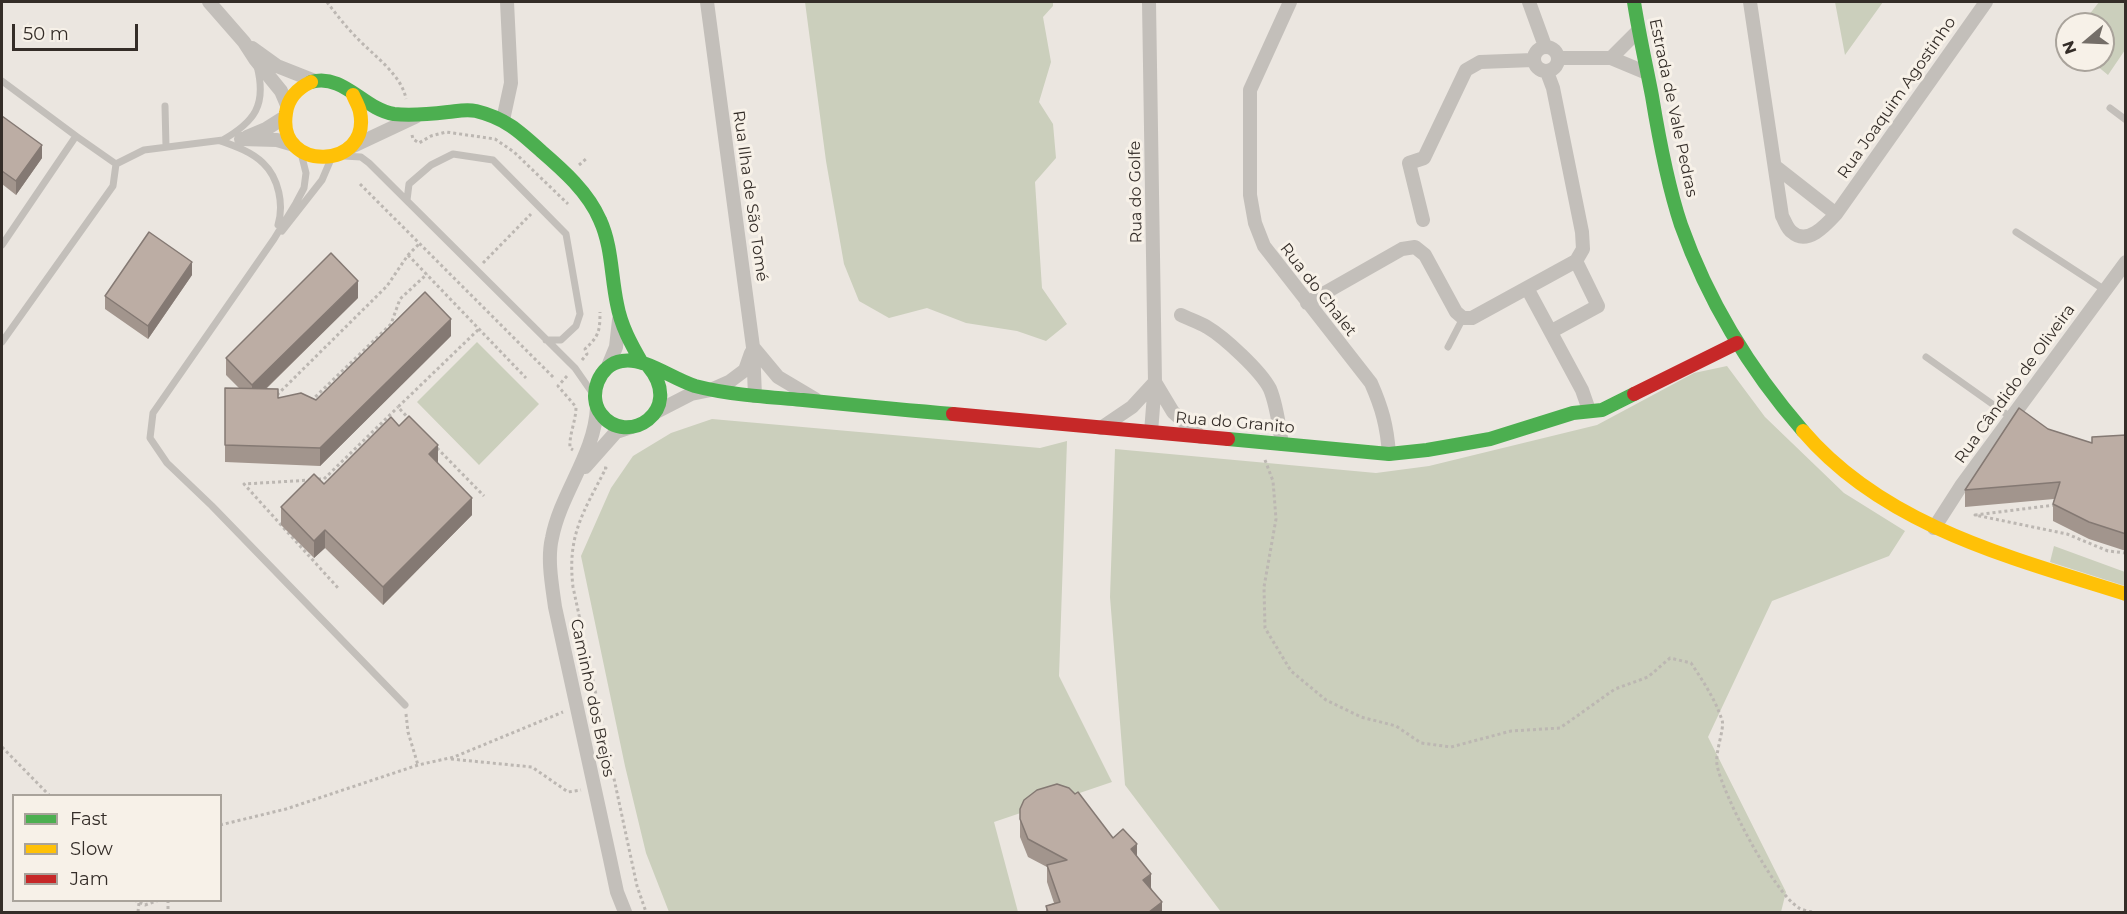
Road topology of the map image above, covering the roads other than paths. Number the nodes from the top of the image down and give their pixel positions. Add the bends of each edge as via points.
1 (210, 2) edge
2 (507, 2) edge
3 (707, 2) edge
4 (1149, 2) edge
5 (1290, 2) edge
6 (1529, 2) edge
7 (1634, 2) edge
8 (1750, 2) edge
9 (1986, 2) edge
10 (1638, 31) junction
11 (244, 42) junction
12 (1545, 46) junction
13 (1559, 58) junction
14 (1611, 58) junction
15 (255, 59) junction
16 (1533, 60) junction
17 (1547, 72) junction
18 (1647, 73) junction
19 (2, 81) edge
20 (315, 81) junction
21 (353, 95) junction
22 (165, 106) dead end
23 (2109, 108) dead end
24 (286, 111) junction
25 (413, 116) junction
26 (503, 120) junction
27 (2126, 120) edge
28 (76, 136) junction
29 (241, 139) junction
30 (221, 141) junction
31 (295, 146) junction
32 (166, 147) junction
33 (340, 153) junction
34 (116, 164) junction
35 (1776, 167) junction
36 (407, 200) junction
37 (1836, 214) junction
38 (1423, 220) dead end
39 (2016, 232) dead end
40 (274, 239) junction
41 (3, 240) edge
42 (1580, 255) junction
43 (2126, 262) edge
44 (1527, 288) junction
45 (2105, 290) junction
46 (1307, 303) junction
47 (1181, 315) dead end
48 (620, 318) junction
49 (1463, 318) junction
50 (1552, 331) junction
51 (546, 340) junction
52 (2, 342) edge
53 (1737, 343) junction
54 (753, 347) junction
55 (1448, 347) dead end
56 (1926, 357) dead end
57 (609, 364) junction
58 (645, 364) junction
59 (1155, 382) junction
60 (711, 390) junction
61 (755, 396) junction
62 (595, 401) junction
63 (819, 401) junction
64 (1589, 410) junction
65 (656, 412) junction
66 (2015, 414) junction
67 (2032, 420) edge
68 (635, 426) junction
69 (1101, 428) junction
70 (1151, 432) junction
71 (1201, 436) junction
72 (1282, 444) junction
73 (1389, 454) junction
74 (568, 490) junction
75 (1934, 528) junction
76 (2126, 594) edge
77 (405, 705) road end
78 (625, 912) edge

1 - 11 street
2 - 26 street via 511,83
3 - 54 street, Rua Ilha de São Tomé
4 - 59 street, Rua do Golfe
5 - 46 street, Rua do Chalet via 1250,90 1250,195 1264,246
6 - 12 street
7 - 10 street, Estrada de Vale Pedras
8 - 35 street, Rua Joaquim Agostinho
9 - 37 street, Rua Joaquim Agostinho
10 - 14 street
10 - 18 street, Estrada de Vale Pedras
11 - 15 street
11 - 20 street via 277,66
12 - 13 street via 1555,49
12 - 16 street via 1536,50
13 - 14 street
13 - 17 street via 1556,68
14 - 18 street
15 - 24 street via 281,91
15 - 30 lane via 261,99 239,131
16 - 17 street via 1538,69
16 - 38 street via 1480,62 1466,70 1424,158 1408,163
17 - 42 street via 1582,232
18 - 53 street, Estrada de Vale Pedras via 1668,181 1696,262
19 - 28 lane
20 - 21 street via 336,82
20 - 24 street via 298,90
21 - 25 street via 385,112
21 - 33 street via 362,116 361,128 357,139
22 - 32 lane
23 - 27 lane
24 - 29 street via 266,129
24 - 31 street via 285,127
25 - 26 street via 470,110
25 - 33 street
26 - 48 street via 514,126 587,197 599,217
28 - 34 lane
28 - 41 lane
29 - 30 lane
29 - 31 street via 277,140
30 - 32 lane
30 - 40 lane via 264,163 275,180 280,217
31 - 33 street via 319,158
31 - 40 lane via 304,160 304,188
32 - 34 lane via 144,150
33 - 36 lane via 361,158
33 - 40 lane via 294,218
34 - 52 lane via 113,186
35 - 37 street
35 - 37 street, Rua Joaquim Agostinho via 1782,216 1790,232 1799,237 1811,235
36 - 51 lane
36 - 51 lane via 409,184 431,165 453,154 493,160 566,234 580,314 576,326 561,340
39 - 45 lane
40 - 77 lane via 153,413 150,438 167,463
42 - 44 street
42 - 50 street via 1598,306
43 - 45 street, Rua Cândido de Oliveira
44 - 49 street via 1472,318
44 - 50 street
45 - 66 street, Rua Cândido de Oliveira
46 - 49 street via 1402,249 1415,247 1425,255
46 - 73 street, Rua do Chalet via 1371,383 1387,427
47 - 72 street via 1218,335 1259,373 1275,403
48 - 57 street
48 - 58 street via 629,342
49 - 55 lane
50 - 64 street
51 - 62 lane via 575,368
53 - 64 street, Rua do Granito via 1602,410
53 - 75 street, Estrada de Vale Pedras via 1773,396 1820,452 1879,498
54 - 60 street via 745,370
54 - 61 street, Rua Ilha de São Tomé
54 - 63 street via 778,377
56 - 66 lane
57 - 58 street via 630,359
57 - 62 street via 598,378
58 - 60 street, Rua do Granito via 681,382
58 - 65 street via 658,378 661,390
59 - 69 street via 1132,407
59 - 70 street, Rua do Golfe
59 - 71 street via 1173,412
60 - 61 street, Rua do Granito
60 - 65 street, Rua do Granito via 691,394
61 - 63 street, Rua do Granito
62 - 68 street via 603,416 616,425
62 - 74 street, Caminho dos Brejos via 596,421
63 - 69 street, Rua do Granito
64 - 73 street, Rua do Granito via 1451,448
65 - 68 street
66 - 67 street
66 - 75 street, Rua Cândido de Oliveira
68 - 74 street, Caminho dos Brejos via 616,432 603,444
69 - 70 street, Rua do Granito
70 - 71 street, Rua do Granito
71 - 72 street, Rua do Granito
72 - 73 street, Rua do Granito
74 - 78 street, Caminho dos Brejos via 551,538 555,607 617,892
75 - 76 street, Estrada de Vale Pedras

